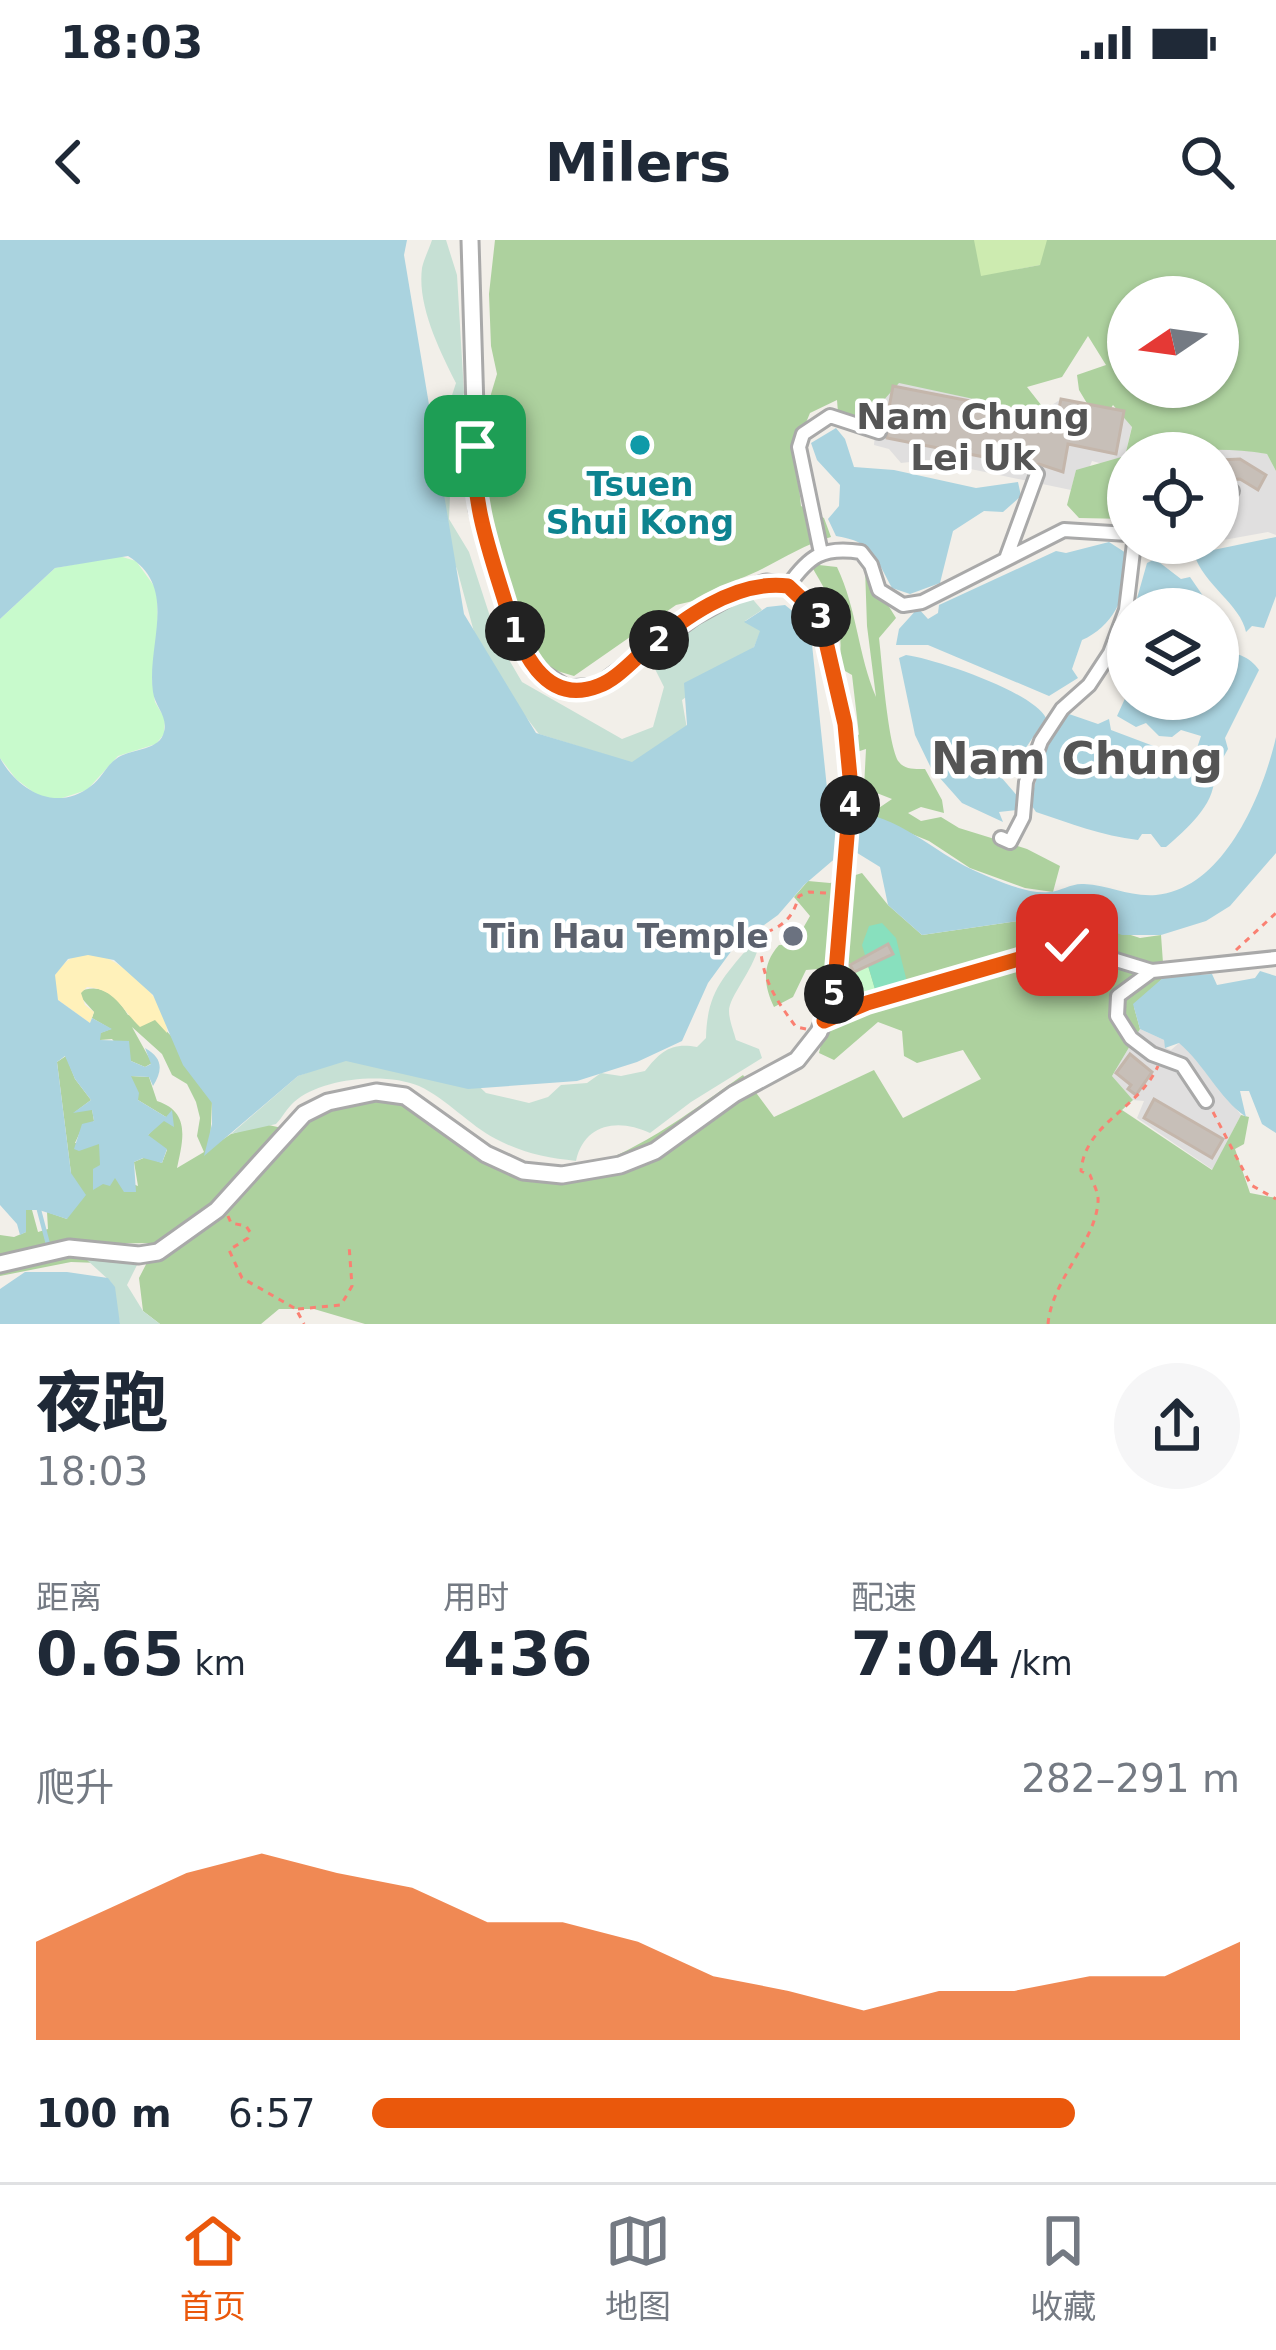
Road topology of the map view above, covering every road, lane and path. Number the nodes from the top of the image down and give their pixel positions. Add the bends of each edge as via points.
1 (470, 240) edge
2 (879, 432) dead end
3 (1037, 473) dead end
4 (1107, 533) edge
5 (821, 553) junction
6 (1007, 556) junction
7 (1132, 564) edge
8 (788, 586) junction
9 (1000, 838) dead end
10 (844, 891) junction
11 (1276, 913) edge
12 (1276, 958) edge
13 (1222, 963) junction
14 (1152, 971) junction
15 (821, 1027) junction
16 (1162, 1055) junction
17 (1206, 1101) joint
18 (1276, 1199) edge
19 (225, 1202) junction
20 (349, 1245) dead end
21 (0, 1264) edge
22 (296, 1309) junction
23 (304, 1324) edge
24 (1048, 1324) edge

1 - 8 street via 477,501 516,636 535,669 567,689 598,687 734,594 766,583
2 - 5 street via 830,416 803,434
3 - 6 street
4 - 6 street via 1064,530
5 - 6 street via 862,552 879,590 903,605
5 - 8 street
7 - 9 street via 1110,653 1041,741 1023,818 1010,842
8 - 10 street via 820,616 845,724 851,788
10 - 15 street via 834,995
10 - 15 path via 800,896 782,927 759,935 772,993 796,1027
11 - 13 path
12 - 13 street
13 - 14 street
14 - 15 street via 1067,945 867,1003
14 - 16 street via 1118,996 1117,1016 1131,1038
15 - 19 street via 797,1060 620,1165 562,1175 514,1168 411,1099 376,1092 309,1110
16 - 17 street via 1182,1065
16 - 24 path via 1147,1086 1086,1144 1081,1171 1098,1202
17 - 18 path via 1251,1185
19 - 21 street via 154,1253 69,1248
19 - 22 path via 230,1221 250,1231 229,1250 242,1278
20 - 22 path via 352,1286 341,1305
22 - 23 path

